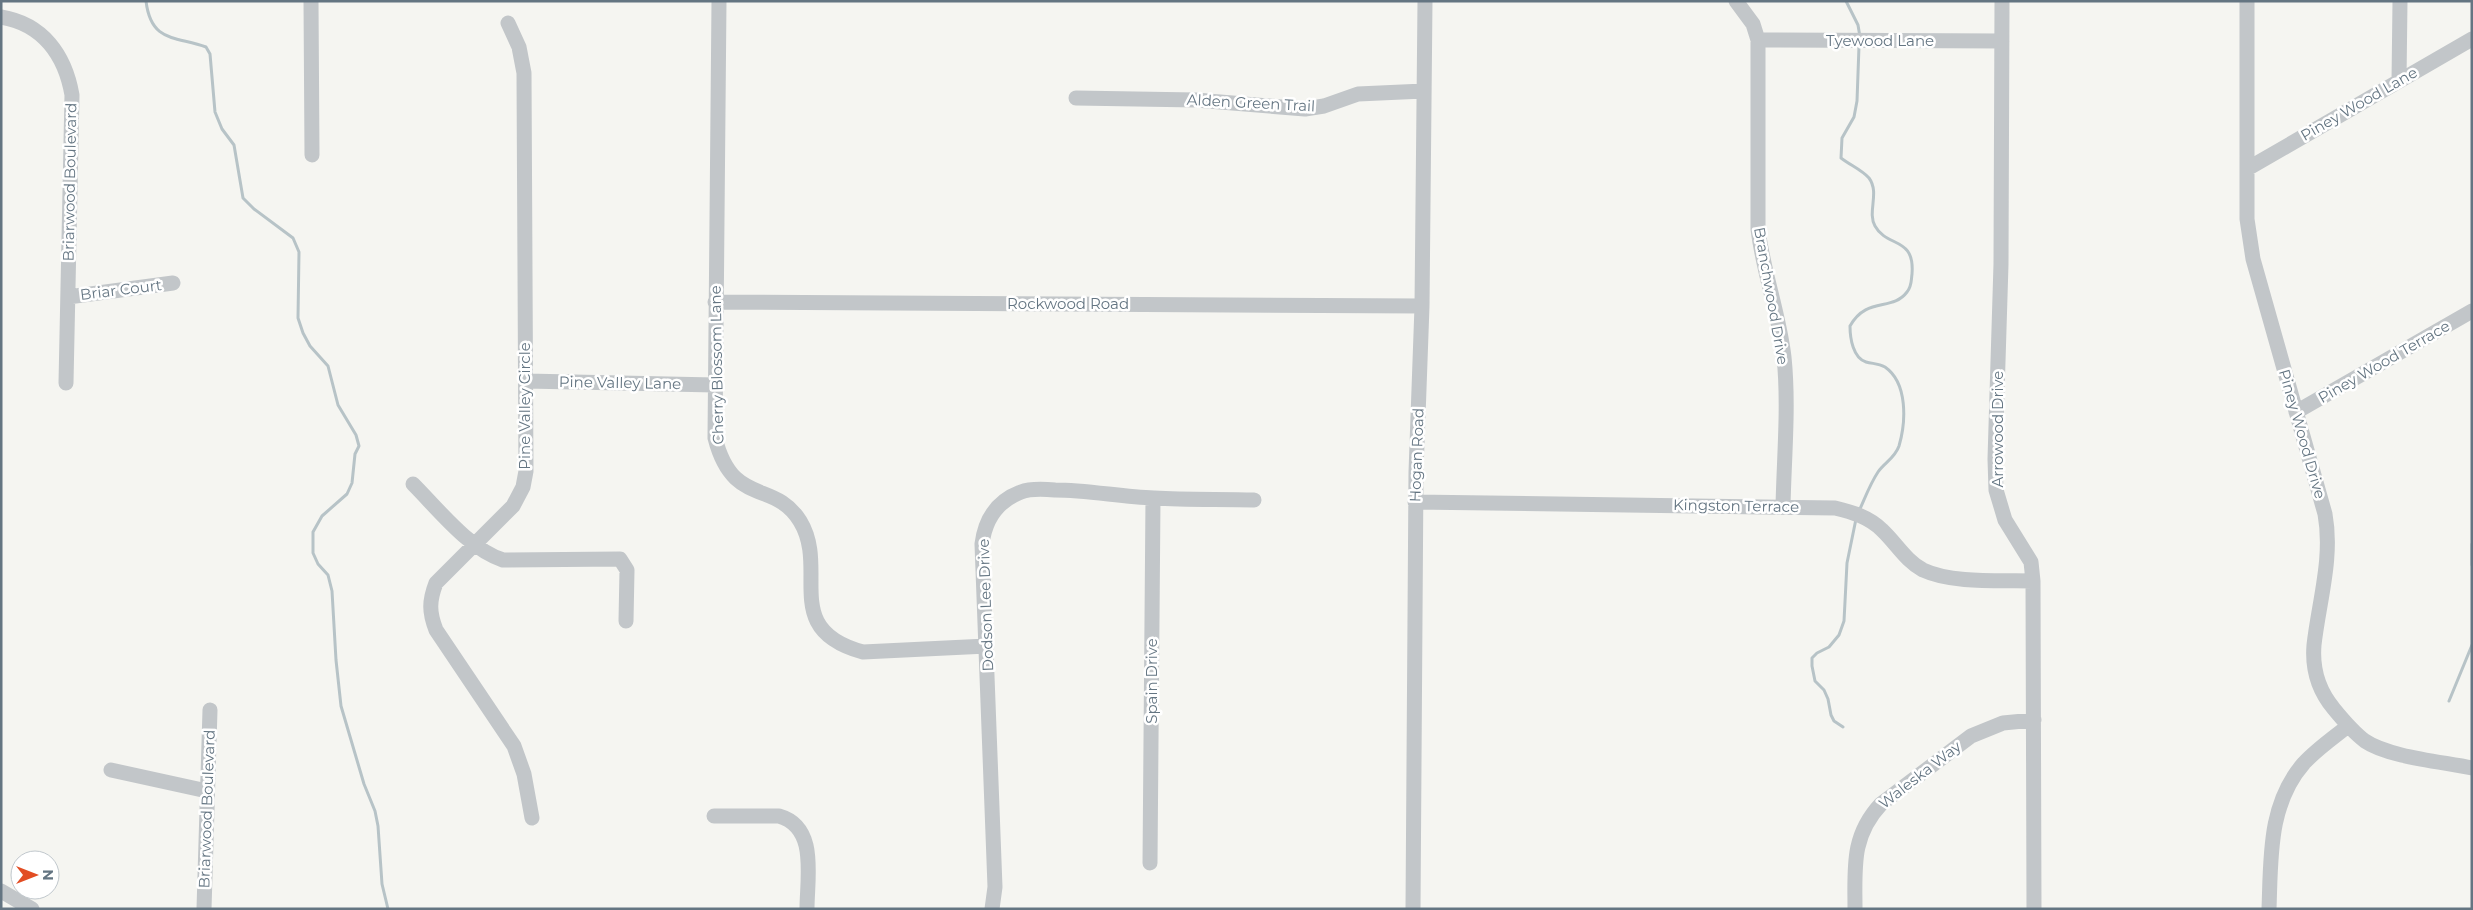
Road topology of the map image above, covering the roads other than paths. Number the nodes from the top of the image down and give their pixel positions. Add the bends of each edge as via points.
1 (311, 1) edge
2 (719, 1) edge
3 (1425, 1) edge
4 (1736, 1) edge
5 (2002, 1) edge
6 (2247, 1) edge
7 (2400, 1) edge
8 (1, 17) edge
9 (508, 23) dead end
10 (2472, 39) edge
11 (1758, 40) junction
12 (2002, 41) junction
13 (2399, 80) junction
14 (1424, 91) junction
15 (1076, 98) dead end
16 (312, 155) dead end
17 (2247, 168) junction
18 (173, 283) dead end
19 (68, 297) junction
20 (715, 302) junction
21 (1422, 306) junction
22 (2472, 311) edge
23 (526, 381) junction
24 (66, 383) dead end
25 (715, 384) junction
26 (2296, 412) junction
27 (413, 484) dead end
28 (1153, 498) junction
29 (1254, 500) dead end
30 (1415, 502) junction
31 (1783, 507) junction
32 (474, 544) junction
33 (2033, 581) junction
34 (626, 621) dead end
35 (987, 646) junction
36 (210, 710) dead end
37 (2034, 720) junction
38 (2348, 726) junction
39 (2472, 768) edge
40 (111, 770) dead end
41 (207, 791) junction
42 (714, 816) dead end
43 (532, 818) dead end
44 (1150, 863) dead end
45 (1, 891) edge
46 (32, 909) edge
47 (204, 909) edge
48 (807, 909) edge
49 (992, 909) edge
50 (1413, 909) edge
51 (1855, 909) edge
52 (2034, 909) edge
53 (2269, 909) edge

1 - 16 street
2 - 20 street, Cherry Blossom Lane
3 - 14 street, Hogan Road
4 - 11 street, Branchwood Drive via 1752,24
5 - 12 street, Arrowood Drive
6 - 17 street, Piney Wood Drive
7 - 13 street
8 - 19 street, Briarwood Boulevard via 41,34 61,57 68,75 72,95
9 - 23 street, Pine Valley Circle via 519,47 524,73
10 - 13 street, Piney Wood Lane
11 - 12 street, Tyewood Lane
11 - 31 street, Branchwood Drive via 1758,229 1784,356
12 - 33 street, Arrowood Drive via 1996,490 2005,520 2031,562
13 - 17 street, Piney Wood Lane
14 - 15 street, Alden Green Trail via 1358,94 1305,109 1196,100
14 - 21 street, Hogan Road
17 - 26 street, Piney Wood Drive via 2247,219 2253,259
18 - 19 street, Briar Court
19 - 24 street, Briarwood Boulevard
20 - 21 street, Rockwood Road
20 - 25 street, Cherry Blossom Lane
21 - 30 street, Hogan Road
22 - 26 street, Piney Wood Terrace
23 - 25 street, Pine Valley Lane
23 - 32 street, Pine Valley Circle via 526,471 523,487 513,506
25 - 35 street, Cherry Blossom Lane via 715,438 720,459 738,482 780,501 800,521 808,544 812,608 828,636 844,647 863,652
26 - 38 street, Piney Wood Drive via 2328,534 2314,670 2325,698
27 - 32 street
28 - 29 street, Dodson Lee Drive
28 - 35 street, Dodson Lee Drive via 1082,490 1036,489 1022,491 1004,500 990,516 982,544
28 - 44 street, Spain Drive
30 - 31 street, Kingston Terrace
30 - 50 street, Hogan Road
31 - 33 street, Kingston Terrace via 1834,508 1858,514 1881,529 1912,563 1936,575
32 - 34 street via 503,560 620,559 627,570
32 - 43 street, Pine Valley Circle via 436,583 430,599 430,616 436,630 514,746 524,774
33 - 37 street, Arrowood Drive
35 - 49 street, Dodson Lee Drive
36 - 41 street, Briarwood Boulevard
37 - 51 street, Waleska Way via 2003,723 1971,736 1875,810 1861,831 1856,858
37 - 52 street, Arrowood Drive
38 - 39 street, Piney Wood Drive via 2367,742 2388,752
38 - 53 street via 2305,762 2284,794 2271,840
40 - 41 street
41 - 47 street, Briarwood Boulevard
42 - 48 street via 779,816 798,825 806,845
45 - 46 street

